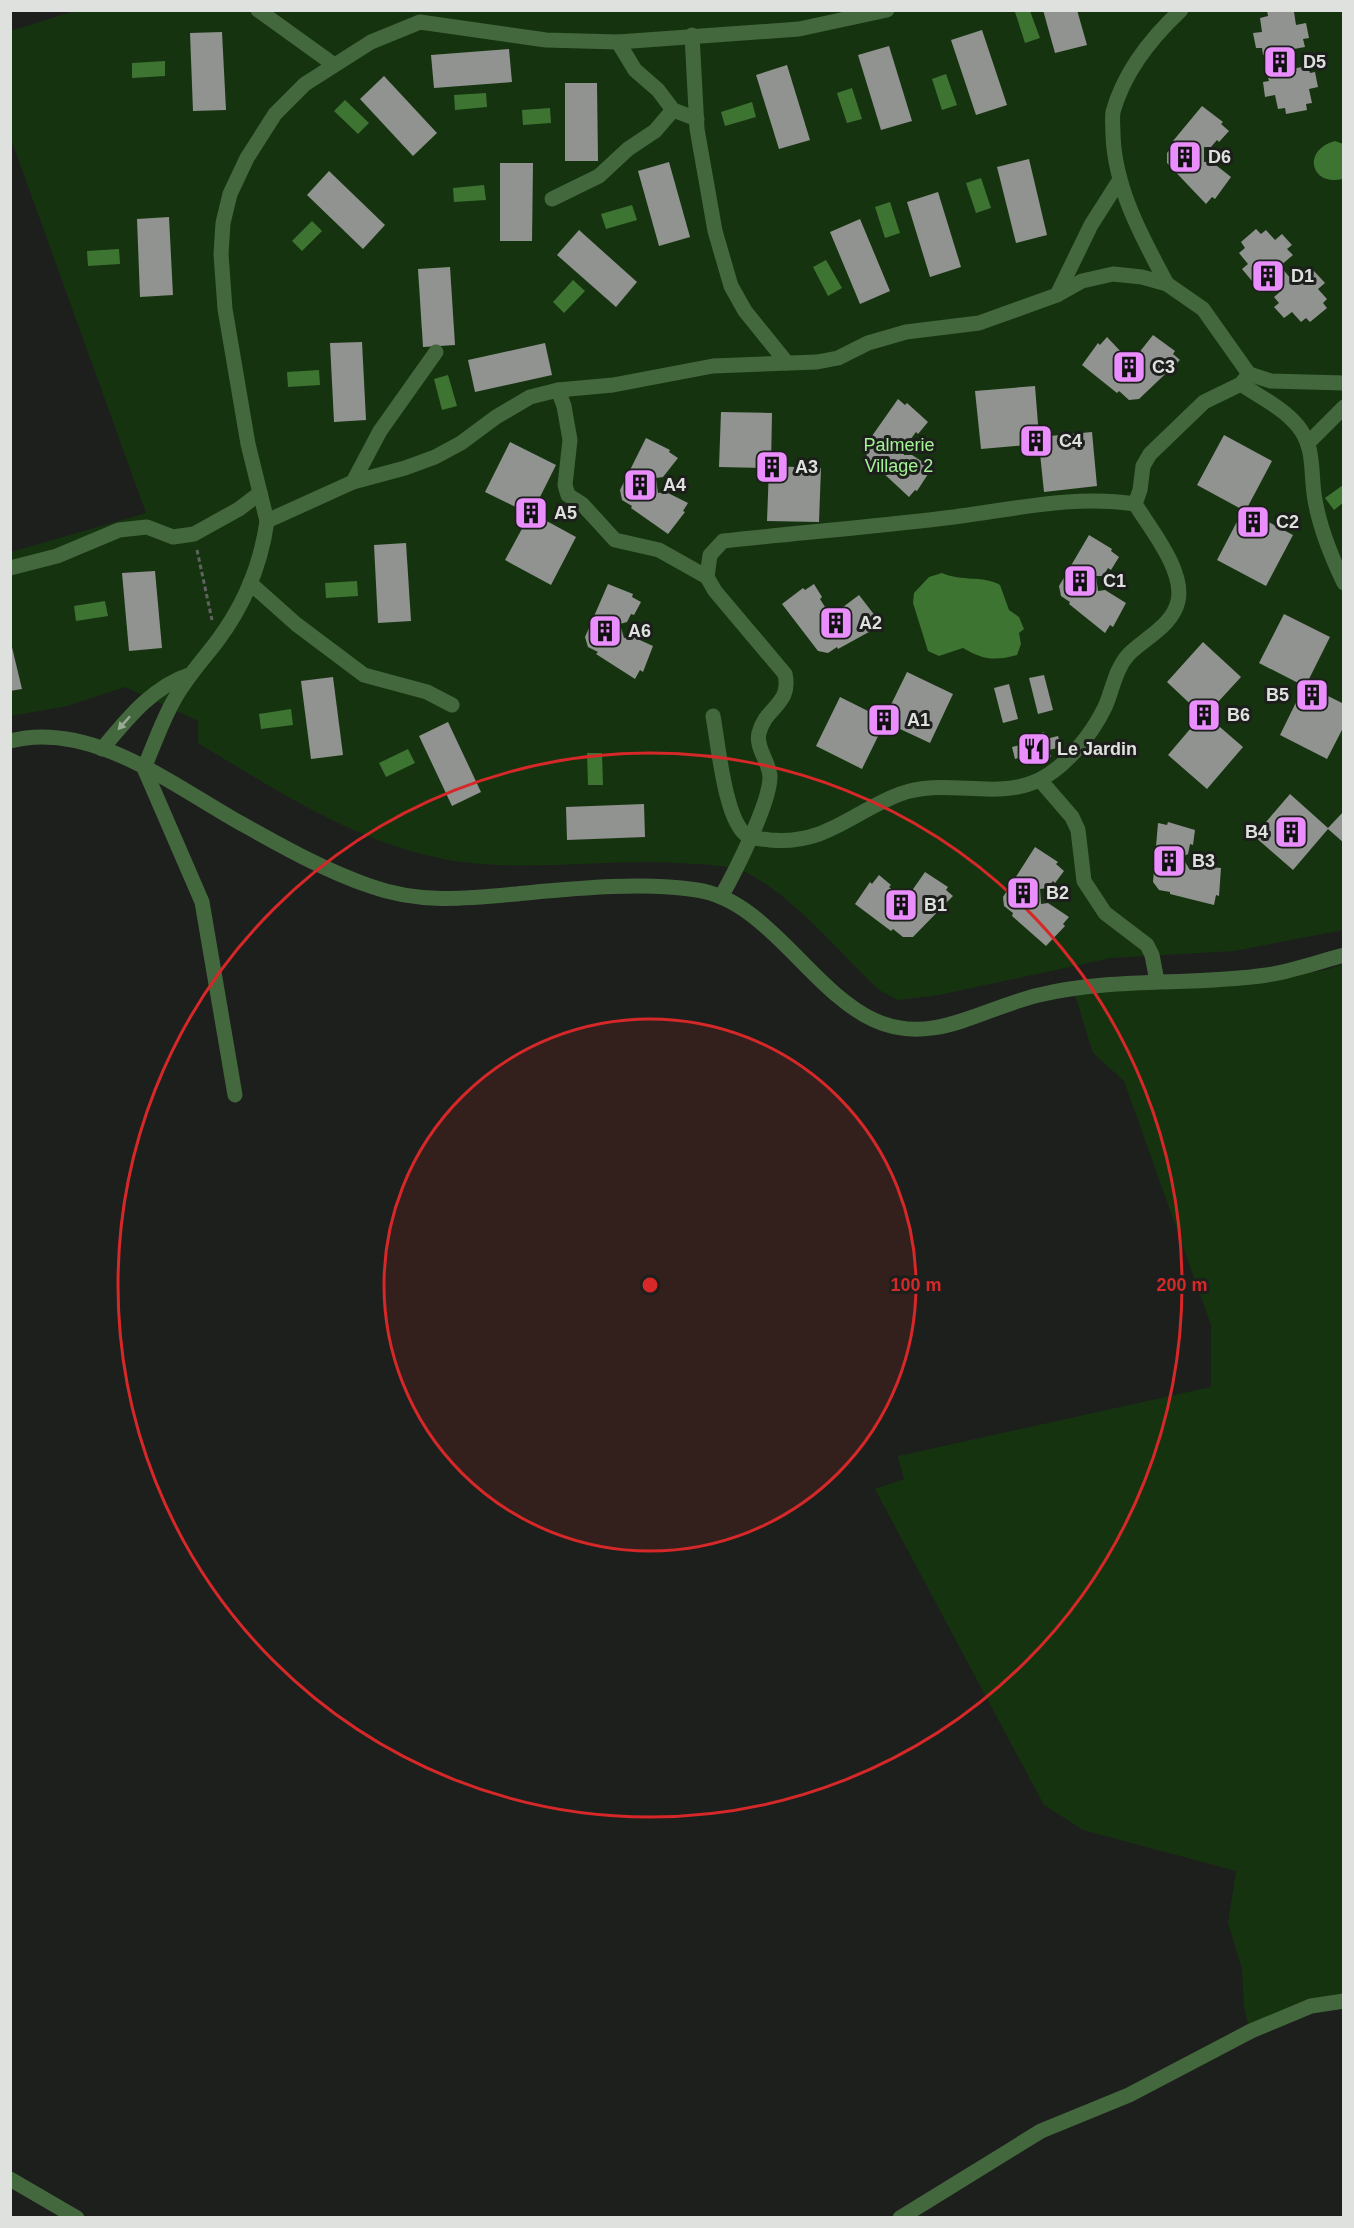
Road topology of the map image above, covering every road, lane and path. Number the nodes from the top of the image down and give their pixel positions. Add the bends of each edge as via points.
1 (258, 10) edge
2 (887, 10) edge
3 (1181, 10) edge
4 (692, 35) junction
5 (618, 42) junction
6 (333, 64) junction
7 (673, 110) junction
8 (697, 119) junction
9 (1119, 182) junction
10 (552, 199) dead end
11 (1167, 284) junction
12 (1057, 295) junction
13 (436, 352) dead end
14 (787, 363) junction
15 (1245, 379) junction
16 (1344, 383) edge
17 (558, 390) junction
18 (1344, 407) edge
19 (1308, 443) junction
20 (353, 482) junction
21 (260, 494) junction
22 (1135, 504) junction
23 (267, 521) junction
24 (194, 534) junction
25 (10, 568) edge
26 (706, 577) junction
27 (250, 583) junction
28 (1344, 583) edge
29 (224, 632) junction
30 (191, 674) junction
31 (452, 705) dead end
32 (713, 716) dead end
33 (10, 741) edge
34 (102, 749) junction
35 (144, 768) junction
36 (1040, 780) junction
37 (749, 837) junction
38 (721, 897) junction
39 (1344, 955) edge
40 (1157, 981) junction
41 (235, 1095) dead end
42 (1344, 2001) edge
43 (10, 2179) edge
44 (76, 2217) edge
45 (900, 2217) edge

1 - 6 street
2 - 4 street via 799,29
3 - 9 street via 1162,27 1125,80 1113,114
4 - 5 street
4 - 8 street
5 - 6 street via 546,40 420,22 370,42
5 - 7 street via 635,70
6 - 21 street via 305,84 275,114 247,158 230,194 223,223 225,309
7 - 8 street
7 - 10 street via 599,176
8 - 14 street via 715,231 732,286 745,311
9 - 11 street
9 - 12 street via 1091,225
11 - 12 street via 1113,274 1082,281
11 - 15 street via 1203,309
12 - 14 street via 979,323 906,332 868,343 838,358
13 - 20 street via 380,431
14 - 17 street via 713,366 613,385
15 - 16 street
15 - 19 street via 1298,425
15 - 22 street via 1204,402 1150,454 1143,466
17 - 20 street via 512,406 435,457
17 - 26 street via 570,440 565,485 568,495 582,504 615,540 659,550
18 - 19 street
19 - 28 street via 1314,499 1324,540
20 - 23 street
21 - 23 street
21 - 24 street
22 - 26 street via 1116,501 1034,506 851,530 723,541 711,555
22 - 36 street via 1170,561 1178,601 1171,616 1128,656 1115,676 1094,727 1072,753
23 - 27 street
24 - 25 street via 173,537 147,527 119,530 57,556
24 - 29 path via 211,617 214,626
26 - 37 street via 785,674 788,686 786,695 760,728 758,738 770,778
27 - 29 street
27 - 31 street via 296,624 364,675 427,692
29 - 30 street
30 -> 34 street via 165,684 147,698
30 - 35 street via 169,708
32 - 37 street via 732,814
33 - 34 street via 56,737
34 - 35 street
35 - 38 street via 319,864 369,886 412,898 446,900 546,891 669,887
35 - 41 street via 202,902
36 - 37 street via 1021,787 920,788 815,837 789,841
36 - 40 street via 1072,817 1078,830 1084,881 1105,912 1147,945
37 - 38 street
38 - 40 street via 742,907 853,1009 898,1029 925,1031 1038,995 1105,983
39 - 40 street via 1266,975
42 - 45 street via 1311,2006 1271,2023 1129,2095 1041,2131
43 - 44 street

